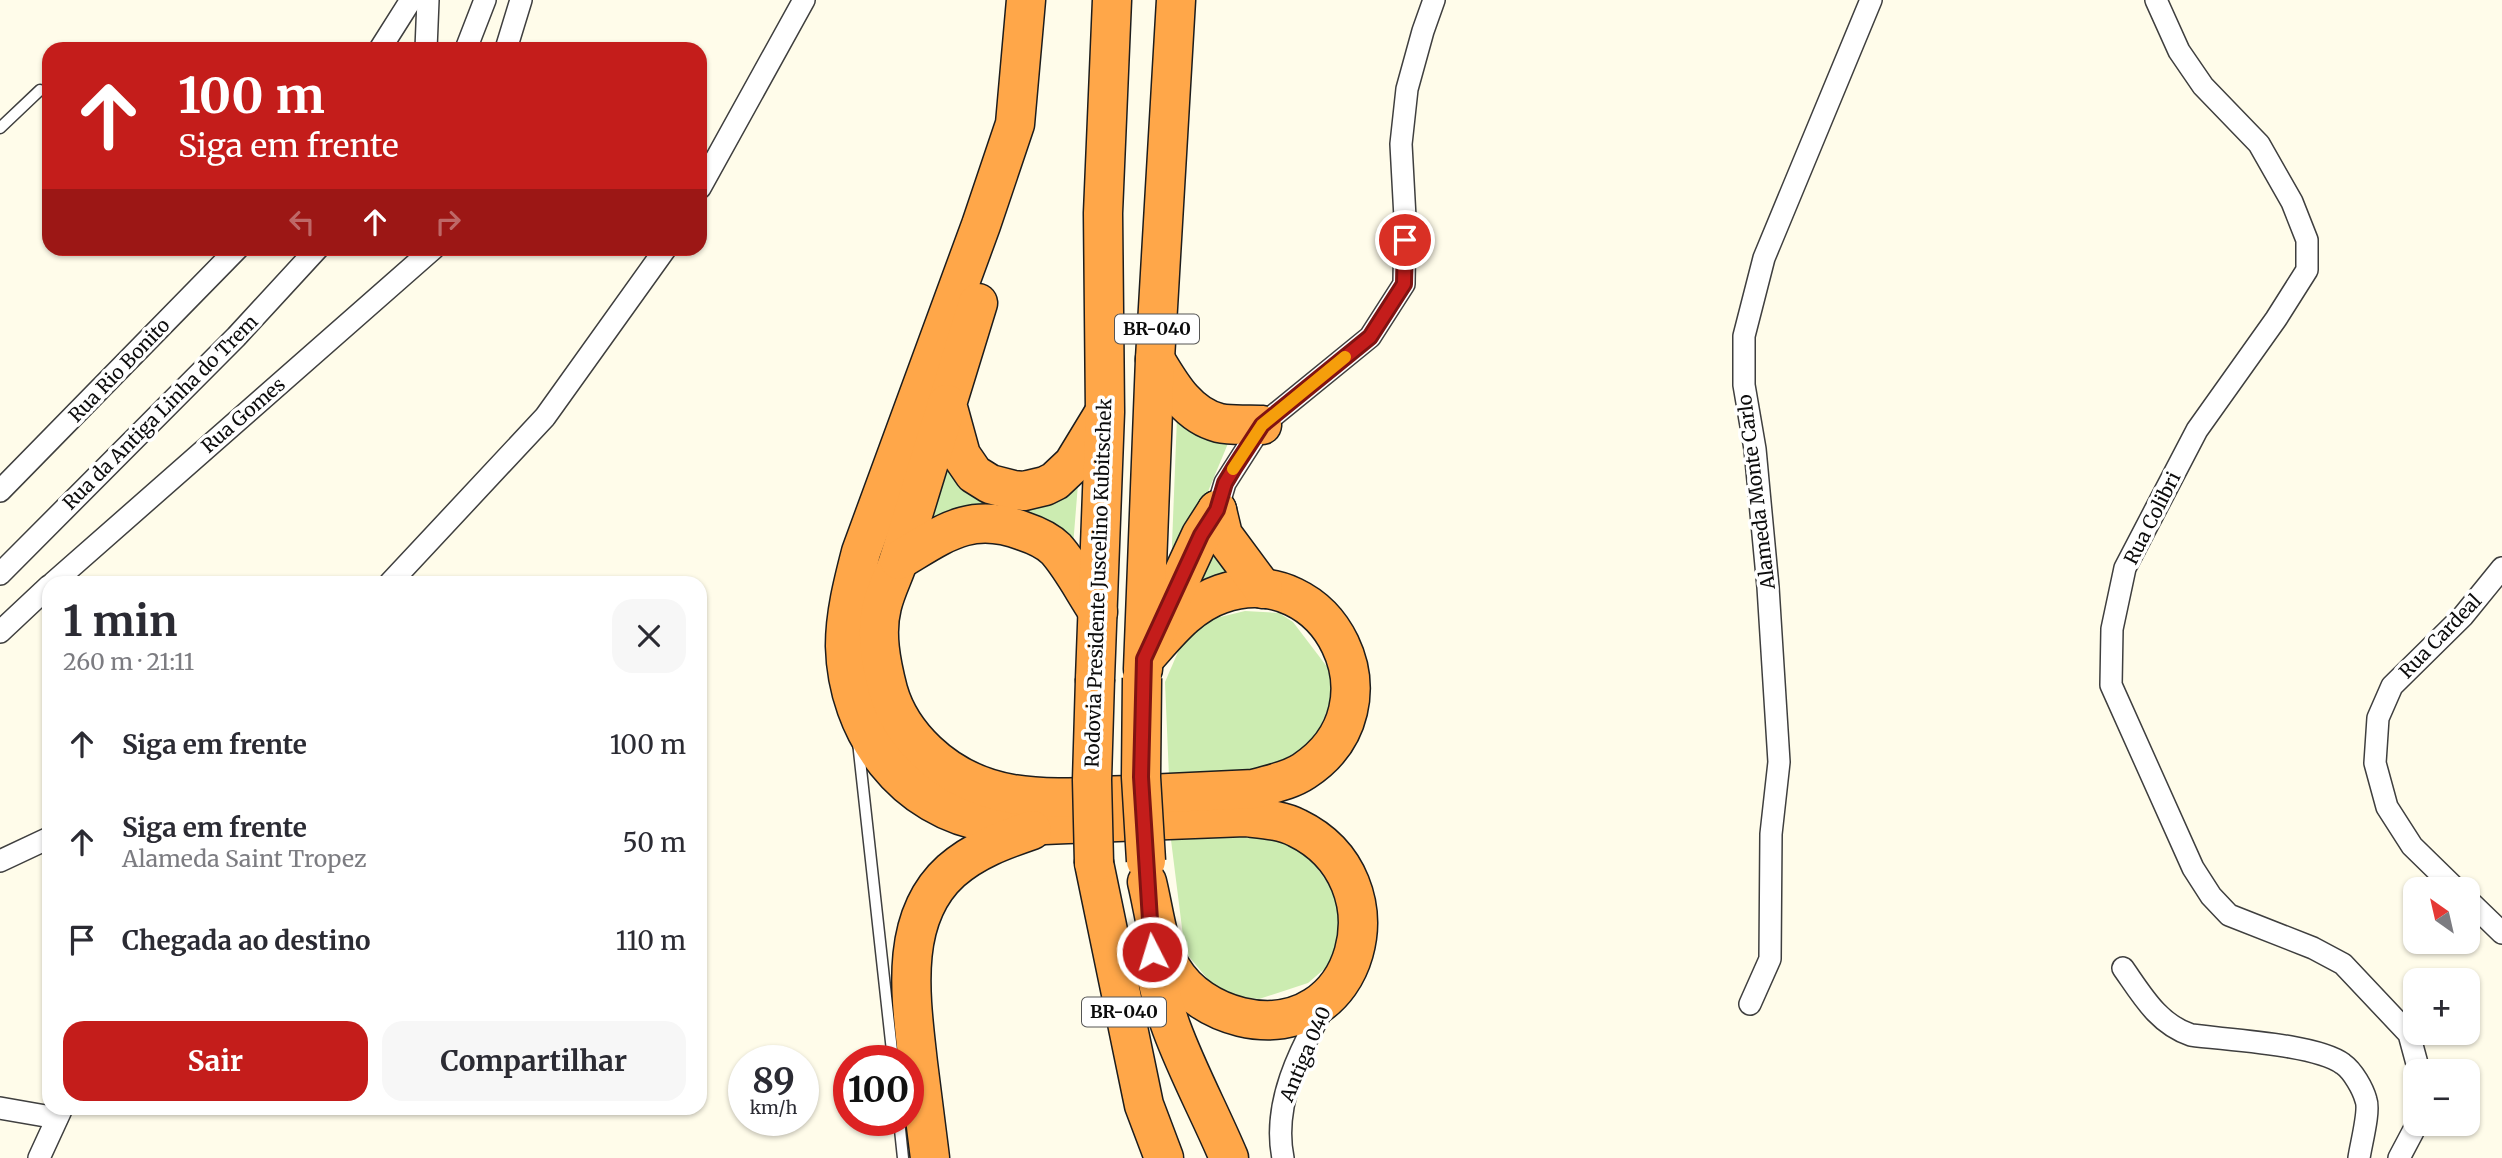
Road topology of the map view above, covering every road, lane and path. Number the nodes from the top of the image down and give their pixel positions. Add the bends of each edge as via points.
1 (411, 0) edge
2 (429, 0) edge
3 (485, 0) edge
4 (521, 0) edge
5 (804, 0) edge
6 (1026, 0) edge
7 (1047, 0) edge
8 (1112, 0) edge
9 (1176, 0) edge
10 (1434, 0) edge
11 (1871, 0) edge
12 (2156, 0) edge
13 (384, 42) edge
14 (426, 42) edge
15 (470, 42) edge
16 (508, 42) edge
17 (40, 90) dead end
18 (0, 128) edge
19 (707, 175) edge
20 (230, 256) edge
21 (311, 256) edge
22 (425, 256) edge
23 (660, 256) edge
24 (1155, 359) junction
25 (947, 404) junction
26 (1105, 412) junction
27 (1262, 425) junction
28 (0, 491) edge
29 (1217, 510) junction
30 (899, 560) junction
31 (2502, 568) edge
32 (0, 574) edge
33 (60, 576) edge
34 (396, 576) edge
35 (1263, 589) junction
36 (42, 592) edge
37 (1098, 612) junction
38 (0, 632) edge
39 (1143, 668) junction
40 (852, 694) junction
41 (1048, 825) junction
42 (42, 841) edge
43 (0, 861) edge
44 (1146, 872) junction
45 (2444, 877) edge
46 (2480, 912) edge
47 (2502, 933) edge
48 (2123, 968) dead end
49 (1333, 993) junction
50 (1750, 1004) dead end
51 (891, 1045) edge
52 (2416, 1059) edge
53 (1144, 1105) junction
54 (0, 1108) edge
55 (42, 1112) edge
56 (58, 1115) edge
57 (901, 1136) edge
58 (2411, 1136) edge
59 (39, 1158) edge
60 (903, 1158) edge
61 (930, 1158) edge
62 (1143, 1158) edge
63 (1164, 1158) edge
64 (1229, 1158) edge
65 (1283, 1158) edge
66 (2359, 1158) edge
67 (2399, 1158) edge

1 - 13 street
2 - 14 street
3 - 15 street
4 - 16 street
5 - 19 street
6 - 40 highway via 1015,124 853,583 845,648
7 - 25 highway via 1032,128
8 - 26 highway, Rodovia Presidente Juscelino Kubitschek / BR-040 via 1103,213
9 - 24 highway, BR-040
10 - 27 street via 1407,89 1401,145 1404,284 1370,337
11 - 50 street, Alameda Monte Carlo via 1764,258 1744,335 1744,385 1768,587 1779,762 1771,834 1770,959
12 - 52 street, Rua Colibri via 2203,86 2259,144 2307,240 2307,270 2197,430 2125,568 2112,629 2111,685 2193,868 2211,896 2230,915 2343,964 2409,1034
17 - 18 lane
20 - 28 street, Rua Rio Bonito
21 - 32 street, Rua da Antiga Linha do Trem
22 - 33 street, Rua Gomes
23 - 34 street via 545,416
24 - 27 highway via 1189,407 1221,424
24 - 39 highway, BR-040
25 - 26 highway via 961,455 974,474 990,484 1024,491 1045,486 1065,473
25 - 30 highway
26 - 37 highway, Rodovia Presidente Juscelino Kubitschek / BR-040
27 - 29 street via 1225,483
29 - 35 highway via 1223,535
29 - 39 highway via 1201,535
30 - 35 highway via 882,606 880,653 892,704 904,726 934,759 968,781 1004,793 1041,798 1254,789 1301,773 1325,753 1348,715 1352,687 1347,662 1322,617 1285,593
30 - 37 highway via 952,529 982,522 1010,527 1055,548
31 - 45 street, Rua Cardeal via 2463,617 2392,686 2378,718 2375,763 2388,807 2412,846
35 - 39 highway via 1221,594 1200,604 1182,618
36 - 38 street, Rua Gomes
37 - 53 highway, Rodovia Presidente Juscelino Kubitschek / BR-040, bridge via 1094,863
39 - 44 highway, BR-040, bridge via 1141,777
40 - 41 highway via 880,755 915,792 946,810 988,823
40 - 51 lane
41 - 49 highway via 1245,817 1294,826 1310,835 1337,860 1357,900 1352,962
41 - 61 highway via 993,844 961,862 938,886 921,916 911,986
42 - 43 street
44 - 49 highway via 1171,967 1201,999 1229,1014 1265,1020 1302,1013
44 - 64 highway, BR-040 via 1160,997
46 - 47 street
48 - 66 street via 2152,1008 2179,1031 2296,1048 2344,1064 2368,1102
49 - 65 street, Antiga 040 via 1315,1024 1283,1103 1279,1128
53 - 62 highway
53 - 63 highway, Rodovia Presidente Juscelino Kubitschek / BR-040
54 - 55 street
56 - 59 street
57 - 60 lane
58 - 67 street

